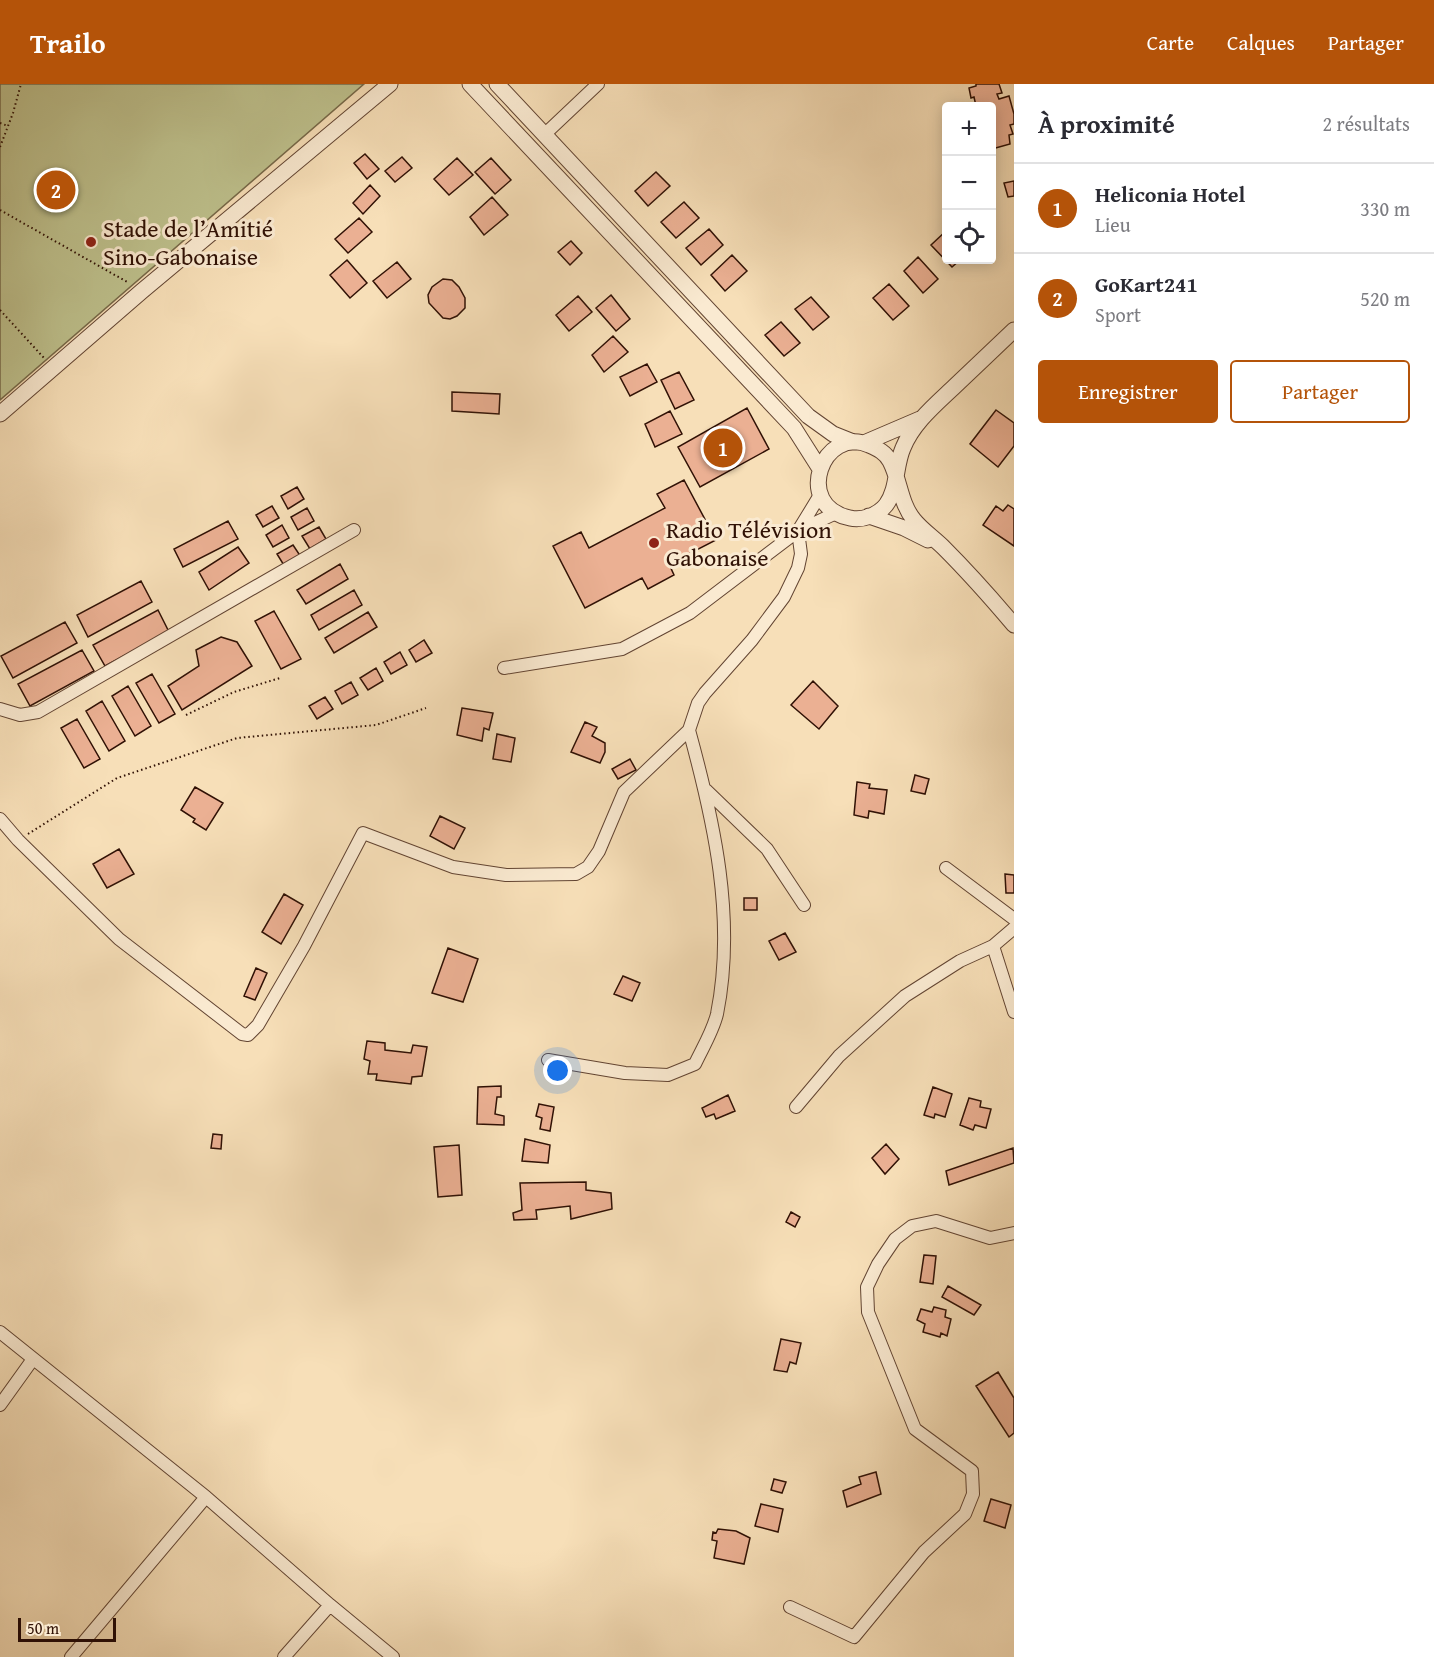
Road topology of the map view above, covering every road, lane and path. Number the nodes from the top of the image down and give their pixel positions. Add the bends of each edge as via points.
1 (21, 84) edge
2 (390, 84) edge
3 (470, 84) edge
4 (497, 84) edge
5 (598, 84) edge
6 (0, 123) edge
7 (9, 126) junction
8 (544, 135) junction
9 (0, 147) edge
10 (0, 210) edge
11 (142, 291) junction
12 (0, 310) edge
13 (1014, 330) edge
14 (54, 369) junction
15 (0, 414) edge
16 (920, 419) junction
17 (858, 442) junction
18 (820, 469) junction
19 (896, 479) junction
20 (820, 495) junction
21 (836, 513) junction
22 (869, 516) junction
23 (354, 530) dead end
24 (798, 531) junction
25 (944, 548) junction
26 (1014, 625) edge
27 (504, 668) dead end
28 (280, 678) dead end
29 (426, 708) dead end
30 (0, 709) edge
31 (186, 715) dead end
32 (689, 730) junction
33 (705, 789) junction
34 (0, 819) edge
35 (18, 840) junction
36 (946, 868) dead end
37 (804, 906) dead end
38 (1014, 919) edge
39 (1014, 928) edge
40 (993, 946) junction
41 (1014, 1012) edge
42 (548, 1060) dead end
43 (796, 1107) dead end
44 (1014, 1233) edge
45 (0, 1332) edge
46 (33, 1359) junction
47 (0, 1405) edge
48 (206, 1497) junction
49 (330, 1605) junction
50 (790, 1607) dead end
51 (71, 1657) edge
52 (284, 1657) edge
53 (393, 1657) edge

1 - 7 path
2 - 11 street
3 - 18 street via 794,428
4 - 8 street
5 - 8 street
6 - 7 path
7 - 9 path
8 - 17 street via 808,416 833,434
10 - 11 path
11 - 14 street
12 - 14 path
13 - 16 street
14 - 15 street
16 - 17 street
16 - 19 street via 903,448
17 - 18 street via 835,448
17 - 19 street via 884,453
18 - 20 street
19 - 22 street via 885,506
19 - 25 street via 913,519
20 - 21 street
20 - 24 street
21 - 22 street via 854,519
21 - 24 street
22 - 25 street
23 - 30 street via 38,712 20,715
24 - 27 street via 690,613 622,649
24 - 32 street via 801,554 784,597 701,698
25 - 26 street
28 - 31 path via 234,692
29 - 35 path via 376,725 237,738 117,778
32 - 33 street
32 - 35 street via 624,792 599,852 588,867 576,874 506,875 453,867 363,833 304,946 258,1025 248,1035 119,939
33 - 37 street via 767,849
33 - 42 street via 724,907 723,963 716,1016 694,1064 668,1075 625,1073
34 - 35 street
36 - 38 street
39 - 40 street
40 - 41 street
40 - 43 street via 905,996 839,1056
44 - 50 street via 990,1238 936,1221 912,1226 895,1239 867,1287 868,1312 915,1429 972,1471 973,1494 965,1514 924,1552 854,1637
45 - 46 street
46 - 47 street
46 - 48 street
48 - 49 street
48 - 51 street
49 - 52 street
49 - 53 street

